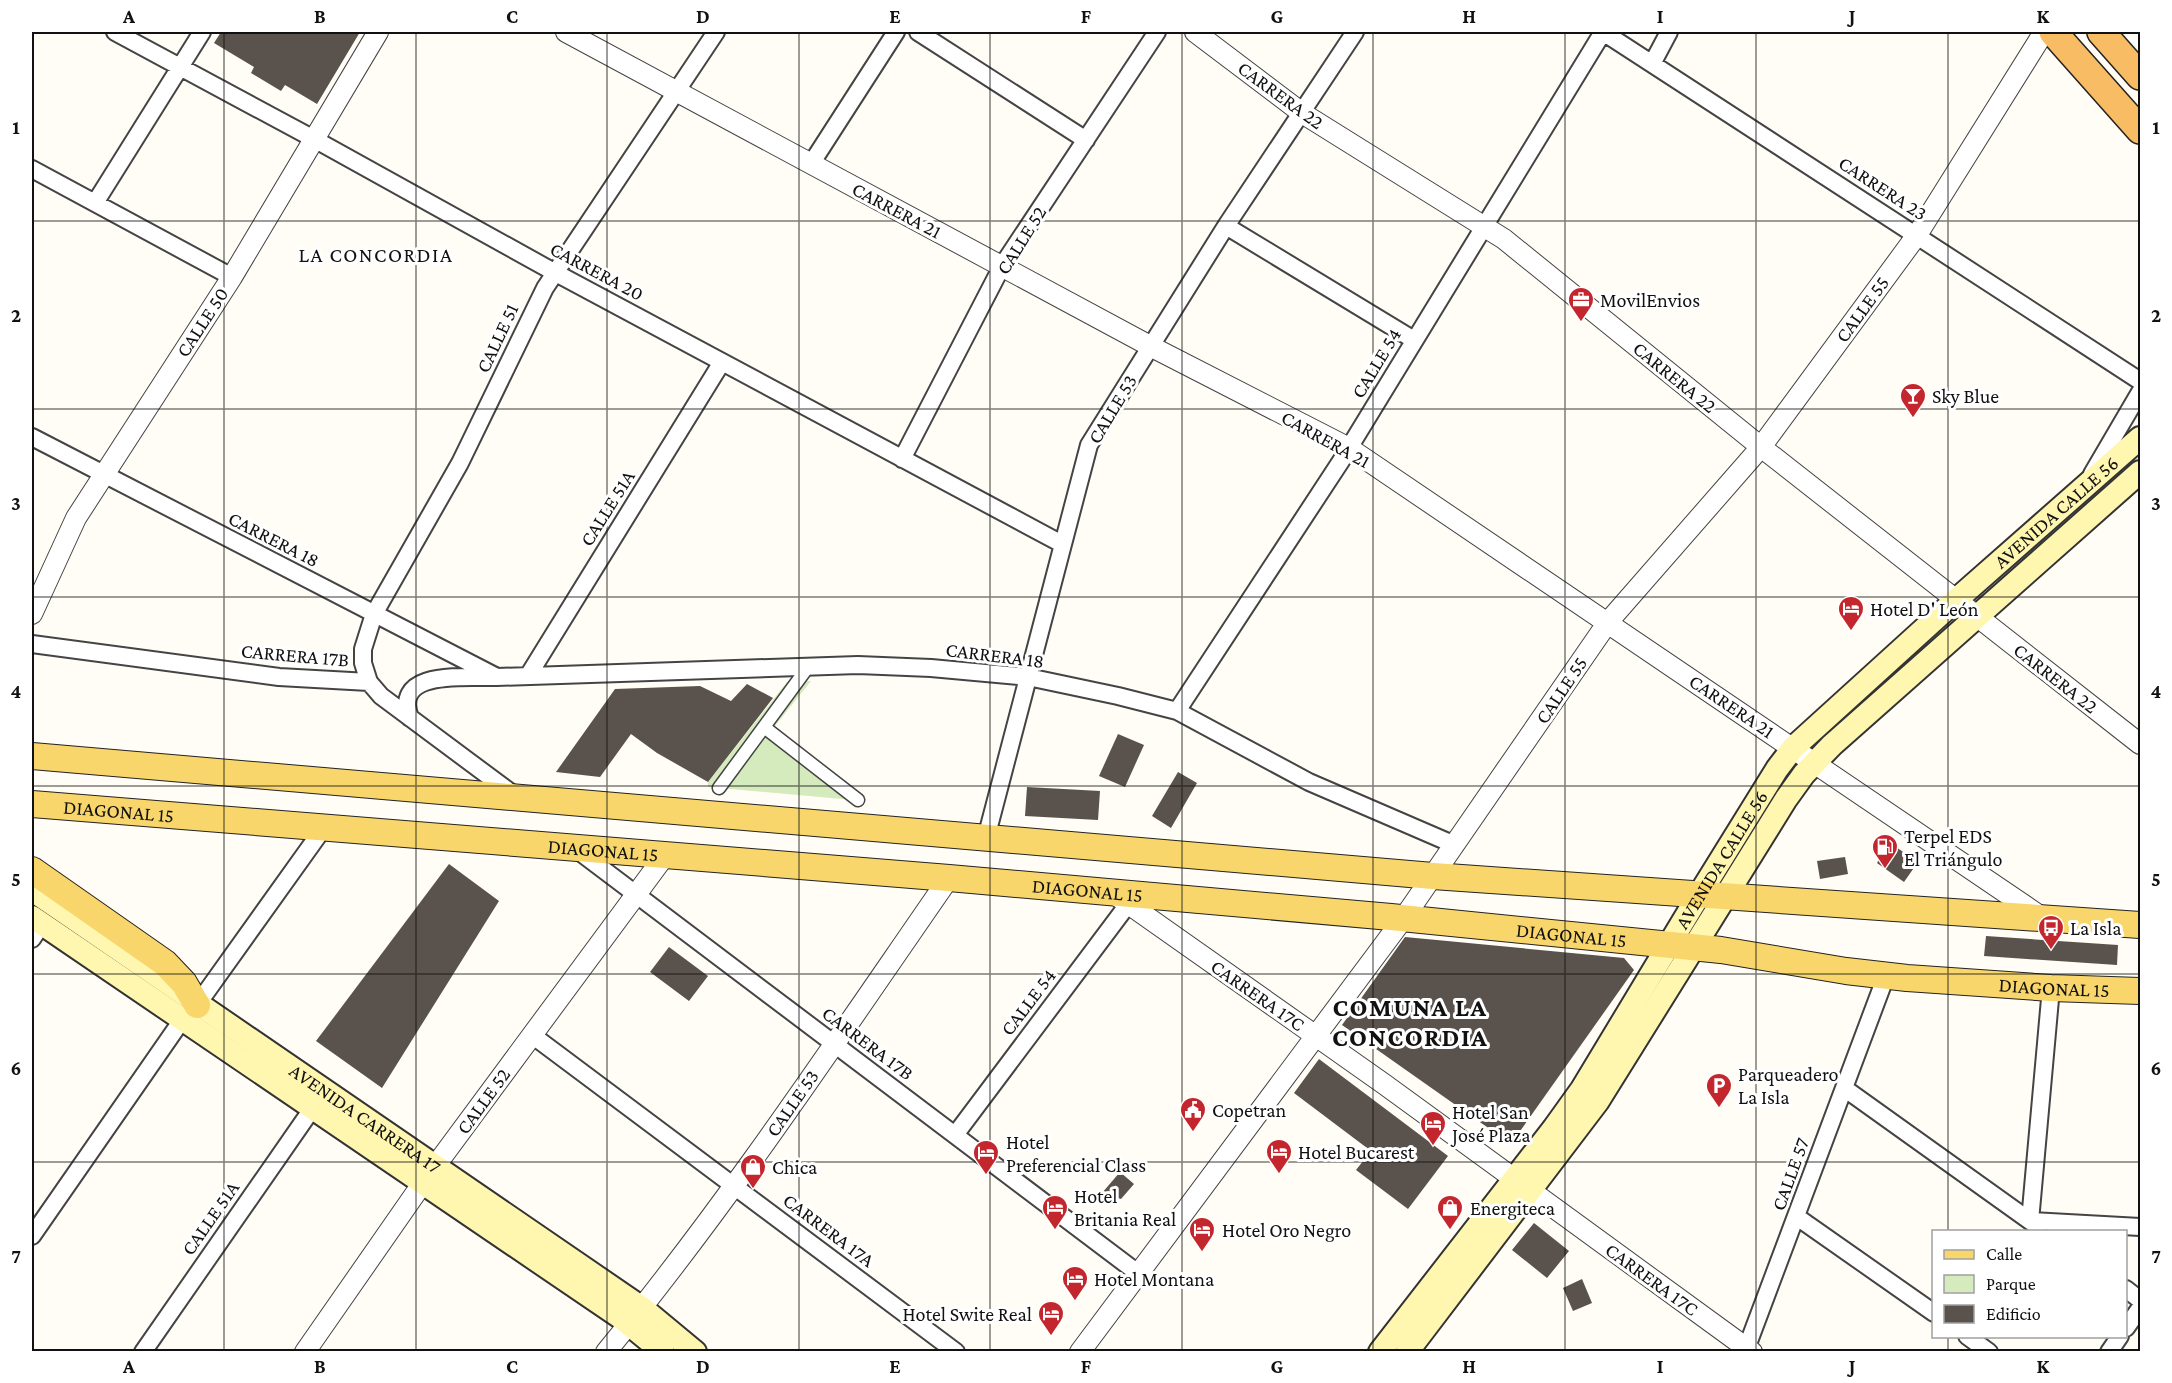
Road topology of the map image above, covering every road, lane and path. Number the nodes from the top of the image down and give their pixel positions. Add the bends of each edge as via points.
1 (115, 32) edge
2 (202, 32) edge
3 (378, 32) edge
4 (566, 32) edge
5 (716, 32) edge
6 (896, 32) edge
7 (918, 32) edge
8 (1157, 32) edge
9 (1195, 32) edge
10 (1355, 32) edge
11 (1603, 32) edge
12 (1669, 32) edge
13 (2044, 32) edge
14 (2054, 32) edge
15 (2101, 32) edge
16 (1652, 64) junction
17 (181, 66) junction
18 (2140, 76) edge
19 (677, 91) junction
20 (1302, 113) junction
21 (2140, 130) edge
22 (314, 138) junction
23 (1086, 140) junction
24 (811, 164) junction
25 (32, 170) edge
26 (95, 203) junction
27 (1226, 226) junction
28 (1484, 226) junction
29 (1917, 235) junction
30 (1002, 266) junction
31 (554, 272) junction
32 (232, 277) junction
33 (1414, 340) junction
34 (1150, 346) junction
35 (722, 362) junction
36 (2140, 381) edge
37 (2140, 392) edge
38 (32, 437) edge
39 (2140, 438) edge
40 (1761, 447) junction
41 (1348, 448) junction
42 (902, 459) junction
43 (2140, 472) edge
44 (104, 475) junction
45 (2085, 487) junction
46 (1062, 544) junction
47 (1956, 600) junction
48 (32, 614) edge
49 (374, 614) junction
50 (1977, 616) junction
51 (1608, 622) junction
52 (32, 644) edge
53 (808, 666) junction
54 (528, 676) junction
55 (496, 677) junction
56 (1028, 678) junction
57 (369, 682) junction
58 (1176, 711) junction
59 (410, 718) junction
60 (764, 727) junction
61 (2140, 744) edge
62 (1793, 748) junction
63 (32, 756) edge
64 (1814, 762) junction
65 (719, 788) dead end
66 (517, 798) junction
67 (858, 800) dead end
68 (32, 804) edge
69 (325, 826) junction
70 (986, 838) junction
71 (1455, 845) junction
72 (573, 847) junction
73 (666, 855) junction
74 (32, 870) edge
75 (1433, 876) junction
76 (949, 878) junction
77 (32, 890) edge
78 (636, 894) junction
79 (1699, 895) junction
80 (1126, 897) junction
81 (1725, 897) junction
82 (2043, 918) junction
83 (1403, 919) junction
84 (2140, 925) edge
85 (35, 927) edge
86 (1681, 946) junction
87 (1886, 976) junction
88 (2051, 988) junction
89 (2140, 991) edge
90 (190, 1012) junction
91 (532, 1035) junction
92 (1316, 1036) junction
93 (834, 1044) junction
94 (1844, 1088) junction
95 (312, 1109) junction
96 (955, 1135) junction
97 (429, 1175) junction
98 (1523, 1184) junction
99 (735, 1186) junction
100 (1797, 1216) junction
101 (2030, 1221) junction
102 (2140, 1227) edge
103 (2042, 1230) edge
104 (32, 1236) edge
105 (1139, 1274) junction
106 (2127, 1290) edge
107 (2140, 1300) edge
108 (2140, 1308) edge
109 (1932, 1312) edge
110 (635, 1316) junction
111 (2127, 1327) edge
112 (1970, 1338) edge
113 (2119, 1338) edge
114 (1748, 1350) edge
115 (143, 1352) edge
116 (305, 1352) edge
117 (606, 1352) edge
118 (663, 1352) edge
119 (695, 1352) edge
120 (956, 1352) edge
121 (1080, 1352) edge
122 (1380, 1352) edge
123 (1407, 1352) edge
124 (1989, 1352) edge
125 (2109, 1352) edge

1 - 17 street, CARRERA 20
2 - 17 street
3 - 22 street, CALLE 50
4 - 19 street, CARRERA 21
5 - 19 street, CALLE 51
6 - 24 street
7 - 23 street
8 - 23 street, CALLE 52
9 - 20 street, CARRERA 22
10 - 20 street, CALLE 53
11 - 16 street, CARRERA 23
11 - 28 street, CALLE 54
12 - 16 street
13 - 29 street, CALLE 55
14 - 21 highway
15 - 18 highway
16 - 29 street, CARRERA 23
17 - 22 street, CARRERA 20
17 - 26 street
19 - 24 street, CARRERA 21
19 - 31 street, CALLE 51
20 - 27 street, CALLE 53
20 - 28 street, CARRERA 22
22 - 31 street, CARRERA 20
22 - 32 street, CALLE 50
23 - 30 street, CALLE 52
24 - 30 street, CARRERA 21
25 - 26 street
26 - 32 street
27 - 33 street
27 - 34 street, CALLE 53
28 - 33 street, CALLE 54
28 - 40 street, CARRERA 22
29 - 36 street, CARRERA 23
29 - 40 street, CALLE 55
30 - 34 street, CARRERA 21
30 - 42 street, CALLE 52
31 - 35 street, CARRERA 20
31 - 49 street, CALLE 51 via 460,463
32 - 44 street, CALLE 50
33 - 41 street, CALLE 54
34 - 41 street, CARRERA 21
34 - 46 street, CALLE 53 via 1089,446
35 - 42 street, CARRERA 20
35 - 54 street, CALLE 51A
37 - 45 street
38 - 44 street, CARRERA 18
39 - 45 main road, AVENIDA CALLE 56
40 - 47 street, CARRERA 22
40 - 51 street, CALLE 55
41 - 51 street, CARRERA 21
41 - 58 street, CALLE 54
42 - 46 street, CARRERA 20
43 - 50 main road, AVENIDA CALLE 56
44 - 48 street, CALLE 50 via 67,536
44 - 49 street, CARRERA 18
45 - 47 main road, AVENIDA CALLE 56
46 - 56 street, CALLE 53
47 - 50 street, CARRERA 22
47 - 62 main road, AVENIDA CALLE 56
49 - 55 street, CARRERA 18
49 - 57 street, CALLE 51 via 363,649
50 - 61 street, CARRERA 22
50 - 64 main road, AVENIDA CALLE 56
51 - 62 street, CARRERA 21
51 - 71 street, CALLE 55
52 - 57 street, CARRERA 17B via 279,677
53 - 54 street, CARRERA 18
53 - 56 street, CARRERA 18 via 931,668
53 - 60 street
54 - 55 street, CARRERA 18
55 - 59 street, CARRERA 18 via 427,680 416,685 407,695 405,706
56 - 58 street, CARRERA 18
56 - 70 street, CALLE 53
57 - 59 street, CARRERA 17B
58 - 71 street, CARRERA 18 via 1309,782
59 - 66 street, CARRERA 17B
60 - 65 street
60 - 67 street
62 - 64 street, CARRERA 21
62 - 79 main road, AVENIDA CALLE 56
63 - 66 main road
64 - 81 main road, AVENIDA CALLE 56 via 1786,799
64 - 82 street, CARRERA 21
66 - 70 main road
68 - 69 main road, DIAGONAL 15
69 - 72 main road, DIAGONAL 15
69 - 90 street
70 - 75 main road
71 - 75 street, CALLE 55
72 - 73 main road, DIAGONAL 15
72 - 78 street, CARRERA 17B
73 - 76 main road, DIAGONAL 15
73 - 78 street, CALLE 52
74 - 90 main road via 165,963 184,983
75 - 79 main road
75 - 83 street, CALLE 55
76 - 80 main road, DIAGONAL 15
76 - 93 street, CALLE 53
77 - 90 main road, AVENIDA CARRERA 17
78 - 91 street, CALLE 52
78 - 93 street, CARRERA 17B
79 - 81 main road
79 - 86 main road, AVENIDA CALLE 56
80 - 83 main road, DIAGONAL 15
80 - 92 street, CARRERA 17C
80 - 96 street, CALLE 54
81 - 82 main road
81 - 86 main road, AVENIDA CALLE 56
82 - 84 main road
83 - 86 main road, DIAGONAL 15
83 - 92 street, CALLE 55
85 - 90 main road, AVENIDA CARRERA 17
86 - 87 main road, DIAGONAL 15
86 - 98 main road, AVENIDA CALLE 56 via 1582,1089
87 - 88 main road, DIAGONAL 15
87 - 94 street, CALLE 57
88 - 89 main road, DIAGONAL 15
88 - 101 street
90 - 95 main road, AVENIDA CARRERA 17
90 - 97 main road, AVENIDA CARRERA 17
90 - 104 street
91 - 97 street, CALLE 52
91 - 99 street, CARRERA 17A
92 - 98 street, CARRERA 17C
92 - 105 street, CALLE 55
93 - 96 street, CARRERA 17B
93 - 99 street, CALLE 53
94 - 100 street, CALLE 57
94 - 101 street
95 - 97 main road, AVENIDA CARRERA 17
95 - 115 street, CALLE 51A
96 - 105 street, CARRERA 17B
97 - 110 main road, AVENIDA CARRERA 17
97 - 116 street, CALLE 52
98 - 114 street, CARRERA 17C
98 - 122 main road, AVENIDA CALLE 56
98 - 123 main road, AVENIDA CALLE 56
99 - 110 street, CALLE 53
99 - 120 street, CARRERA 17A
100 - 109 street
100 - 114 street, CALLE 57
101 - 102 street
101 - 103 street
105 - 121 street, CALLE 55
106 - 107 street
108 - 111 street
110 - 117 street, CALLE 53
110 - 118 main road, AVENIDA CARRERA 17
110 - 119 main road, AVENIDA CARRERA 17
112 - 124 street
113 - 125 street

